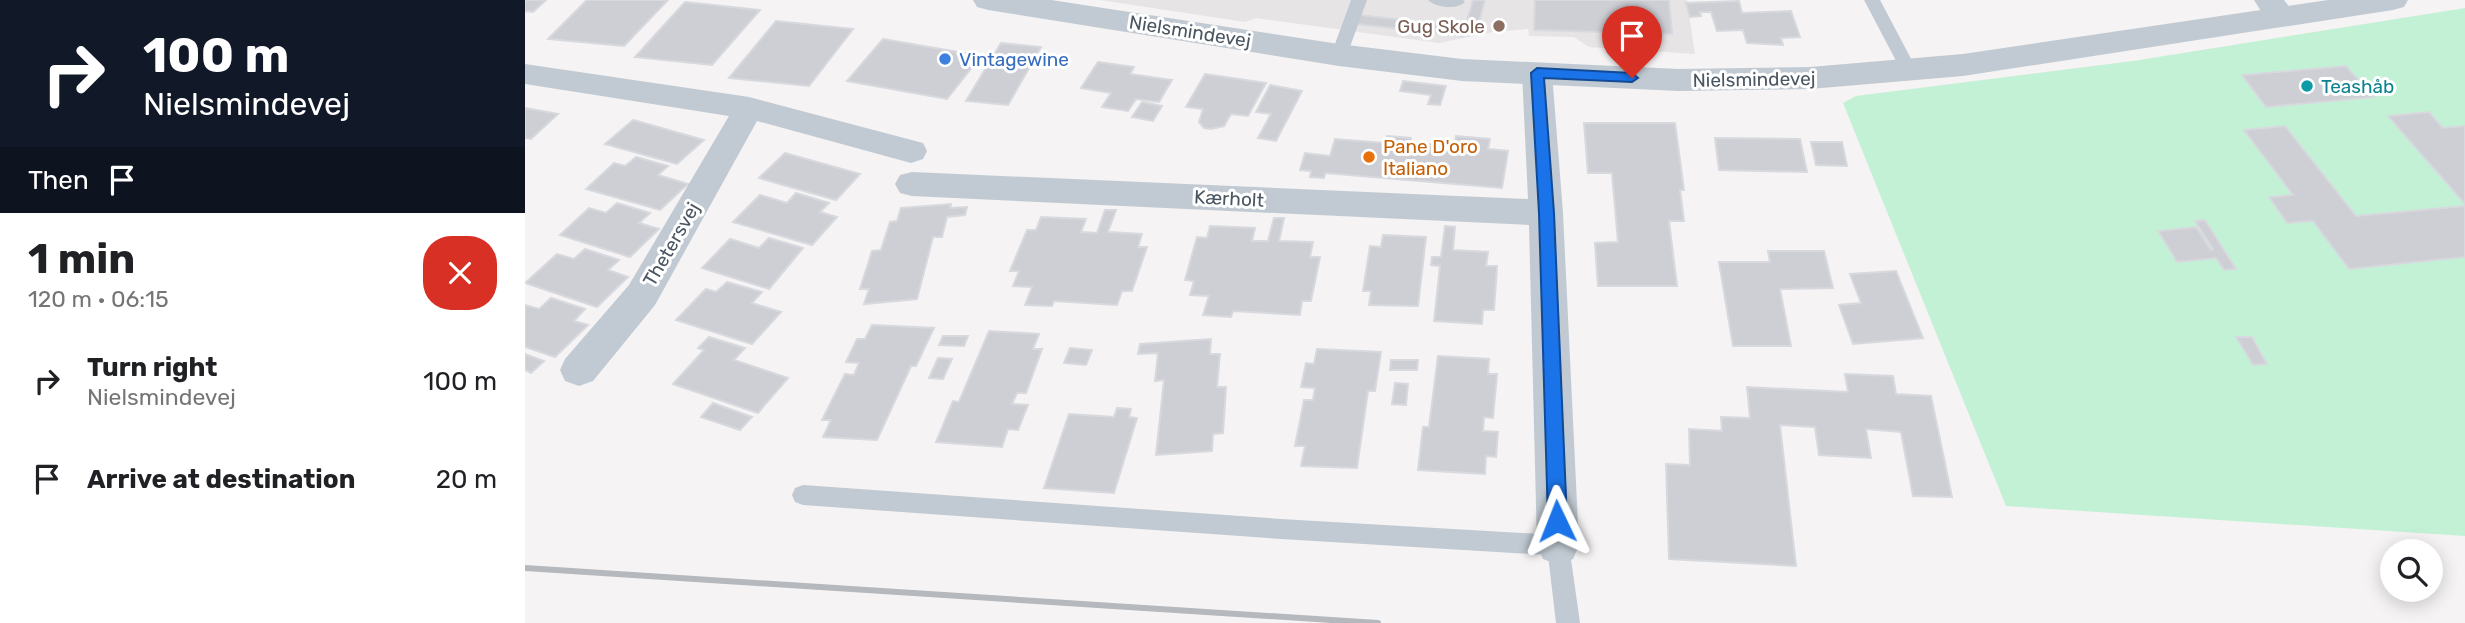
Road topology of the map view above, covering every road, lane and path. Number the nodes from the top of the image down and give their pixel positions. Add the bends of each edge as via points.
1 (988, 0) edge
2 (1359, 0) edge
3 (1436, 0) edge
4 (1873, 0) edge
5 (2393, 0) edge
6 (1457, 2) dead end
7 (2275, 9) edge
8 (1339, 55) junction
9 (1909, 70) junction
10 (1537, 73) junction
11 (525, 74) edge
12 (749, 108) junction
13 (1546, 213) junction
14 (579, 370) dead end
15 (803, 495) dead end
16 (1559, 545) junction
17 (1568, 623) edge

1 - 8 street, Nielsmindevej
2 - 8 lane
3 - 6 lane
4 - 9 lane
5 - 7 street, Nielsmindevej
7 - 9 street, Nielsmindevej
8 - 10 street, Nielsmindevej via 1462,70
9 - 10 street, Nielsmindevej via 1692,80
10 - 13 street
11 - 12 street
12 - 13 street, Kærholt via 912,167
12 - 14 street, Thetersvej via 642,295
13 - 16 street
15 - 16 lane
16 - 17 lane

